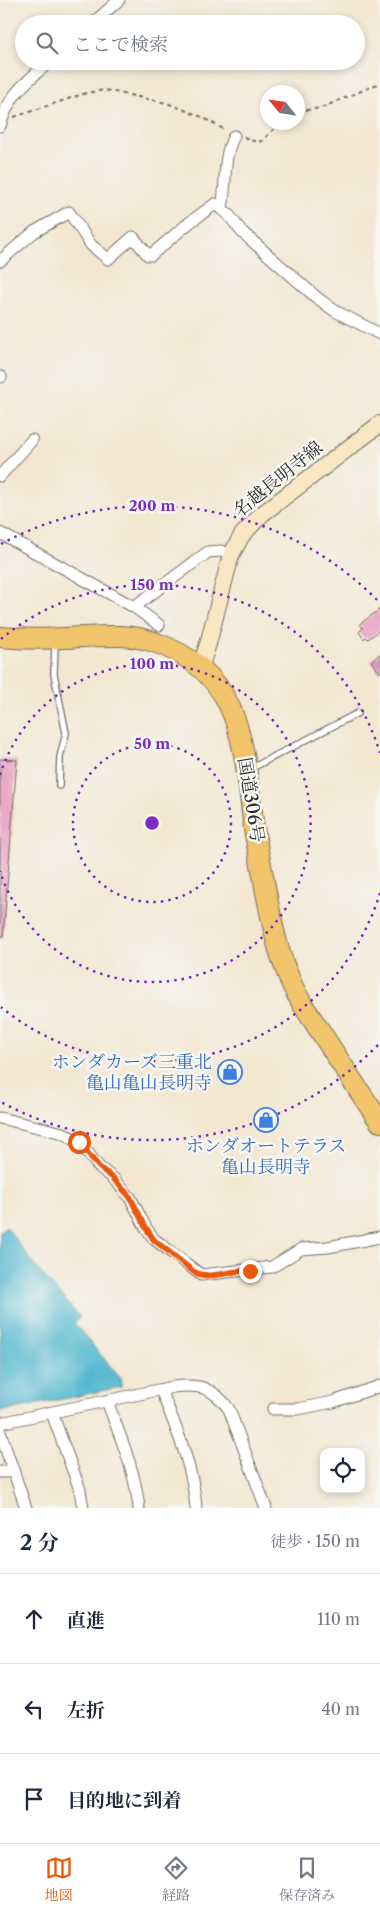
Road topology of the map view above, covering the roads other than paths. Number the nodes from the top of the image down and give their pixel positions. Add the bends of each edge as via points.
1 (119, 0) edge
2 (102, 15) edge
3 (40, 70) edge
4 (1, 123) edge
5 (234, 136) road end
6 (222, 208) junction
7 (0, 261) edge
8 (380, 334) edge
9 (380, 424) edge
10 (32, 440) dead end
11 (0, 476) edge
12 (0, 533) edge
13 (231, 555) junction
14 (134, 607) junction
15 (159, 625) dead end
16 (0, 637) edge
17 (55, 638) junction
18 (200, 668) junction
19 (358, 713) dead end
20 (248, 770) junction
21 (59, 786) dead end
22 (0, 1118) edge
23 (380, 1122) edge
24 (380, 1237) edge
25 (380, 1386) edge
26 (161, 1390) junction
27 (106, 1401) junction
28 (273, 1409) dead end
29 (52, 1413) junction
30 (0, 1423) edge
31 (0, 1432) edge
32 (0, 1472) edge
33 (14, 1472) junction
34 (26, 1508) edge
35 (83, 1508) edge
36 (139, 1508) edge
37 (196, 1508) edge
38 (266, 1508) edge

1 - 2 street
3 - 4 street via 9,101
5 - 6 street via 228,148
6 - 7 street via 215,204 151,255 133,237 108,259 91,244 69,212 34,232
6 - 8 street via 242,232 316,297
9 - 13 main road, 名越長明寺線 via 262,514 242,535
10 - 11 street
12 - 14 street
13 - 14 street via 221,551 208,552
13 - 18 main road, 名越長明寺線
14 - 15 street
16 - 17 highway, 国道306号
17 - 18 highway, 国道306号 via 123,636 153,642 185,656
17 - 21 lane via 54,674 66,733 60,757
18 - 20 highway, 国道306号 via 232,709
19 - 20 lane
20 - 23 highway, 国道306号 via 254,828 272,925 288,976 308,1014
22 - 24 street via 63,1133 79,1142 130,1197 154,1240 201,1275 272,1267 300,1249
25 - 28 street via 298,1410
26 - 27 street
26 - 37 street via 185,1453
26 - 38 street via 188,1386 205,1388 224,1402
27 - 29 street
27 - 36 street via 129,1460
29 - 30 street
29 - 35 street via 80,1490
31 - 33 street
32 - 33 street
33 - 34 street

